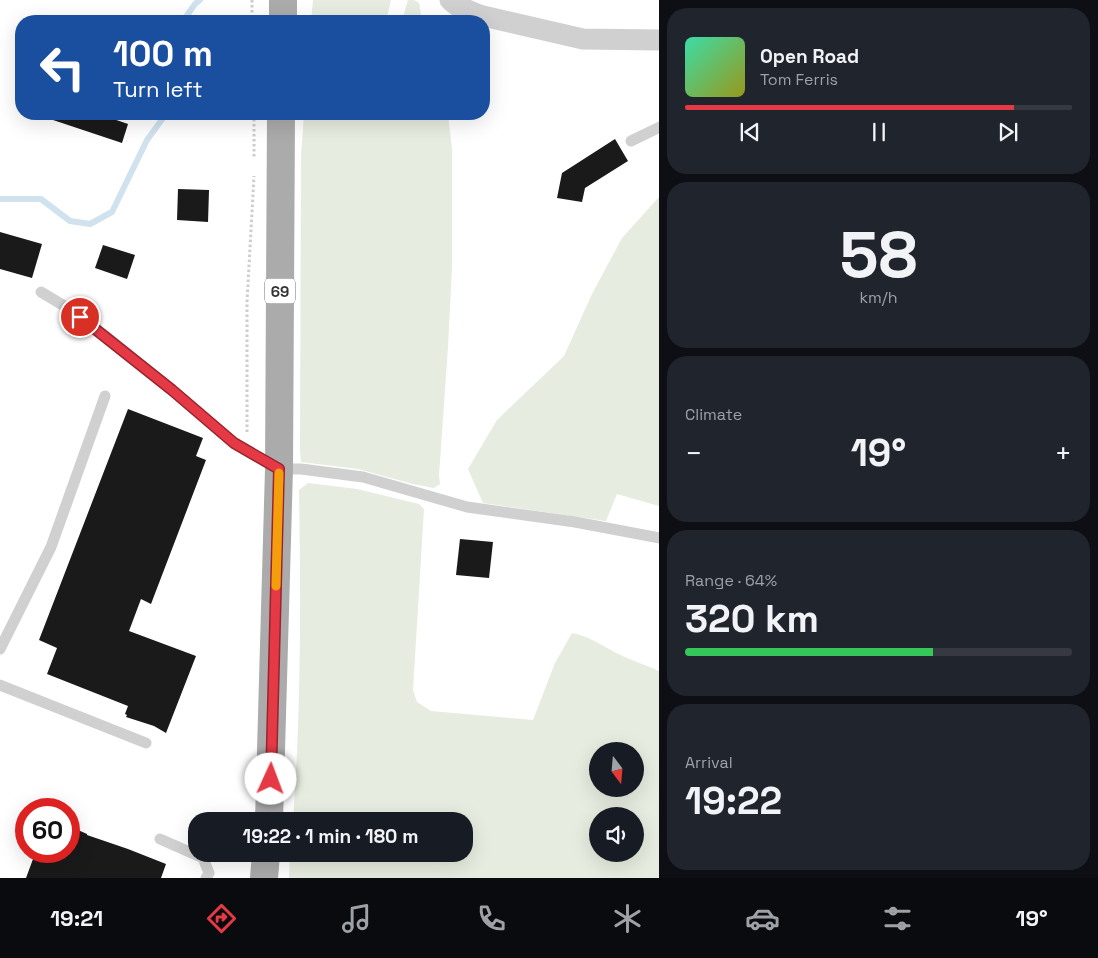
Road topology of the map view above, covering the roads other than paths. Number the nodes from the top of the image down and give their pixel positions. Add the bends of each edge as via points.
1 (283, 0) edge
2 (450, 0) edge
3 (283, 15) edge
4 (479, 15) edge
5 (490, 18) edge
6 (659, 40) edge
7 (281, 120) edge
8 (659, 127) edge
9 (631, 140) dead end
10 (40, 292) dead end
11 (105, 396) dead end
12 (279, 469) junction
13 (659, 538) edge
14 (0, 649) edge
15 (0, 685) edge
16 (146, 743) dead end
17 (269, 812) edge
18 (160, 839) dead end
19 (265, 862) edge
20 (206, 878) edge
21 (264, 878) edge

1 - 3 main road
2 - 4 street
5 - 6 street via 583,39
7 - 12 main road, 69
8 - 9 lane
10 - 12 lane via 107,337 234,443
11 - 14 lane via 51,547
12 - 13 lane via 302,468 363,477 467,507
12 - 17 main road, 69
15 - 16 lane
18 - 20 lane via 203,858 209,873
19 - 21 main road

